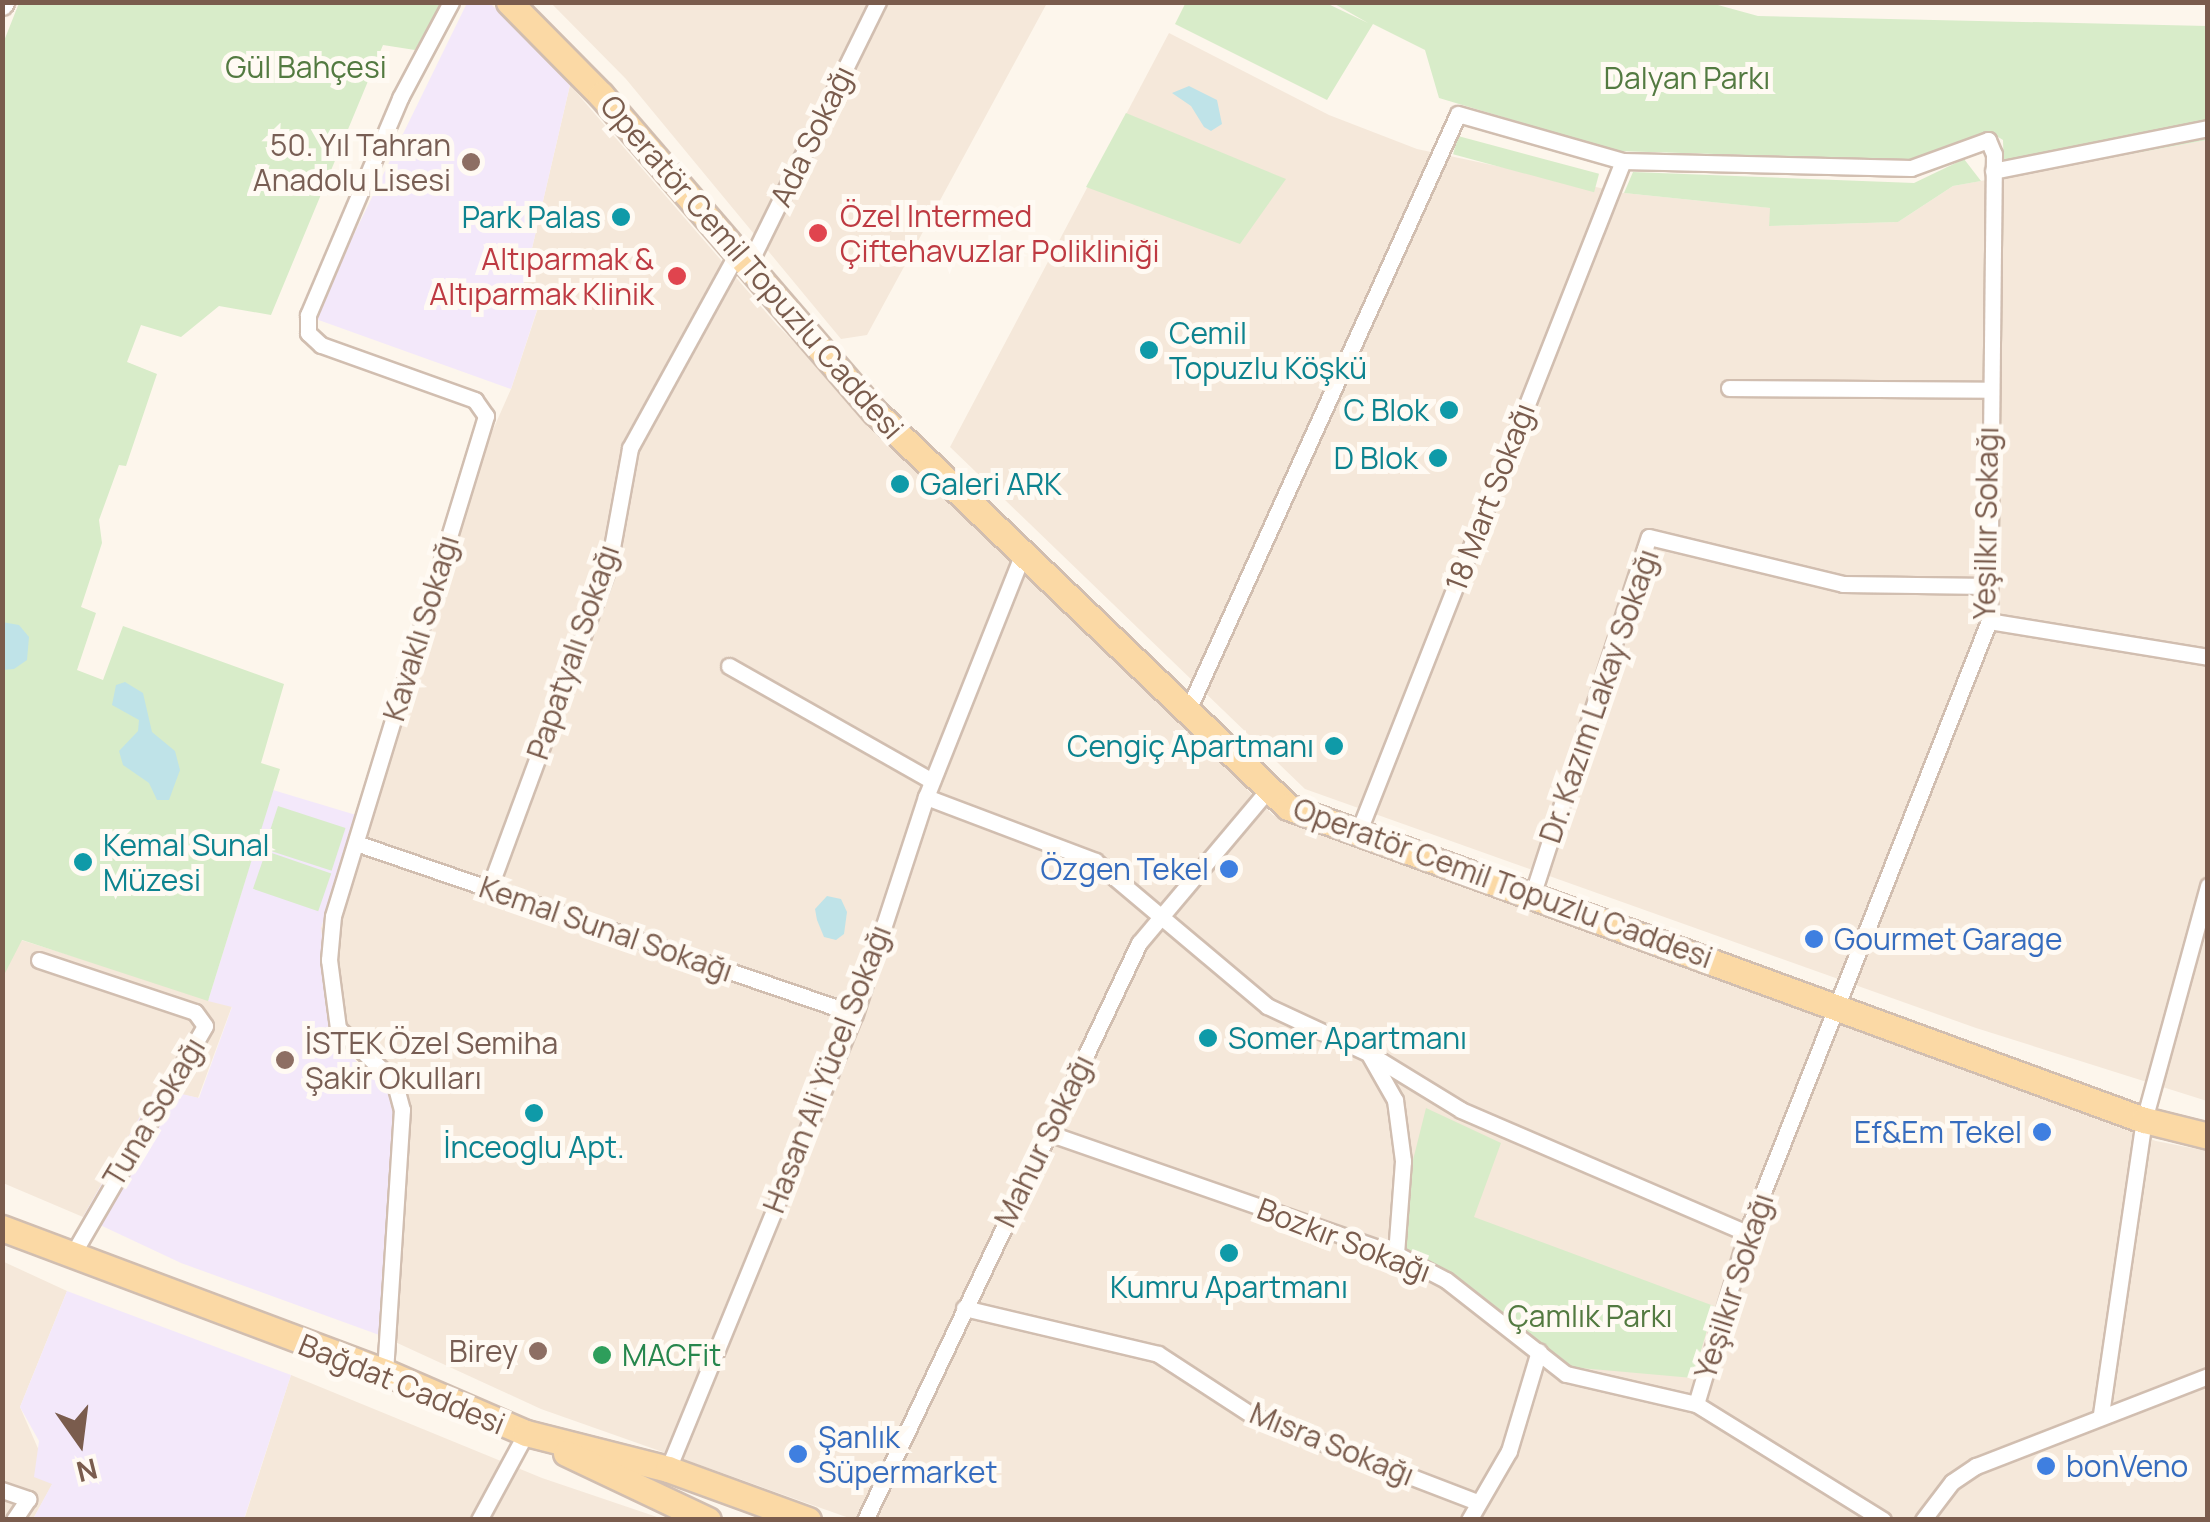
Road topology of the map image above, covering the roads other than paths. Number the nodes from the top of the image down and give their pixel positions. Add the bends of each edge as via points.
1 (450, 2) edge
2 (509, 2) edge
3 (878, 2) edge
4 (2208, 128) edge
5 (1623, 161) junction
6 (1993, 171) junction
7 (741, 263) junction
8 (1729, 388) dead end
9 (1987, 390) junction
10 (1022, 556) junction
11 (1988, 586) junction
12 (1990, 621) junction
13 (2208, 658) edge
14 (729, 666) dead end
15 (1188, 710) junction
16 (932, 780) junction
17 (1267, 791) junction
18 (926, 797) junction
19 (1358, 833) junction
20 (356, 843) junction
21 (2208, 886) edge
22 (489, 889) junction
23 (1532, 894) junction
24 (1161, 916) junction
25 (39, 960) dead end
26 (1836, 1007) junction
27 (856, 1014) junction
28 (1368, 1053) junction
29 (2144, 1120) junction
30 (1048, 1133) junction
31 (2208, 1136) edge
32 (2, 1228) edge
33 (1747, 1233) junction
34 (73, 1254) junction
35 (1396, 1254) junction
36 (964, 1308) junction
37 (1539, 1351) junction
38 (385, 1372) junction
39 (2208, 1376) edge
40 (1696, 1404) junction
41 (2101, 1414) junction
42 (526, 1432) junction
43 (668, 1468) junction
44 (2, 1490) edge
45 (1477, 1502) junction
46 (14, 1520) edge
47 (479, 1520) edge
48 (708, 1520) edge
49 (808, 1520) edge
50 (865, 1520) edge
51 (1469, 1520) edge
52 (1883, 1520) edge
53 (1923, 1520) edge

1 - 20 street, Kavaklı Sokağı via 400,98 308,314 308,333 321,344 475,400 486,416
2 - 7 main road, Operatör Cemil Topuzlu Caddesi via 601,95
3 - 7 street, Ada Sokağı
4 - 6 street
5 - 6 street via 1911,168 1988,140
5 - 15 street via 1458,114
5 - 19 street, 18 Mart Sokağı
6 - 9 street, Yeşilkır Sokağı
7 - 10 main road, Operatör Cemil Topuzlu Caddesi via 875,412
7 - 22 street, Papatyalı Sokağı via 630,448 608,564
8 - 9 street
9 - 11 street, Yeşilkır Sokağı
10 - 15 main road, Operatör Cemil Topuzlu Caddesi
10 - 16 street, Hasan Ali Yücel Sokağı
11 - 12 street, Yeşilkır Sokağı
11 - 23 street, Dr. Kazım Lakay Sokağı via 1843,584 1649,536
12 - 13 street
12 - 26 street, Yeşilkır Sokağı
14 - 16 street
15 - 17 main road, Operatör Cemil Topuzlu Caddesi
16 - 18 street, Hasan Ali Yücel Sokağı
17 - 19 main road, Operatör Cemil Topuzlu Caddesi via 1288,807
17 - 24 street, Mahur Sokağı
18 - 24 street via 1095,861
18 - 27 street, Hasan Ali Yücel Sokağı
19 - 23 main road, Operatör Cemil Topuzlu Caddesi
20 - 22 street, Kemal Sunal Sokağı
20 - 38 street, Kavaklı Sokağı via 333,916 329,960 338,1028 394,1081 402,1110
21 - 29 street
22 - 27 street, Kemal Sunal Sokağı
23 - 26 main road, Operatör Cemil Topuzlu Caddesi
24 - 28 street via 1267,1006
24 - 30 street, Mahur Sokağı via 1139,944
25 - 34 street, Tuna Sokağı via 195,1012 205,1026
26 - 29 main road, Operatör Cemil Topuzlu Caddesi
26 - 33 street, Yeşilkır Sokağı
27 - 43 street, Hasan Ali Yücel Sokağı
28 - 33 street via 1460,1110
28 - 35 street via 1396,1100 1403,1161
29 - 31 main road, Operatör Cemil Topuzlu Caddesi
29 - 41 street
30 - 35 street, Bozkır Sokağı
30 - 36 street, Mahur Sokağı
32 - 34 main road, Bağdat Caddesi
33 - 40 street, Yeşilkır Sokağı
34 - 38 main road, Bağdat Caddesi
35 - 37 street, Bozkır Sokağı via 1446,1280
36 - 45 street, Mısra Sokağı via 1158,1354 1253,1416
36 - 50 street, Mahur Sokağı
37 - 40 street, Bozkır Sokağı via 1566,1374
37 - 45 street via 1520,1424
38 - 42 main road, Bağdat Caddesi
39 - 41 street
40 - 52 street, Bozkır Sokağı
41 - 53 street via 1965,1472
42 - 43 main road, Bağdat Caddesi
42 - 47 street
42 - 48 main road
43 - 49 main road, Bağdat Caddesi
44 - 46 street via 28,1500
45 - 51 street

